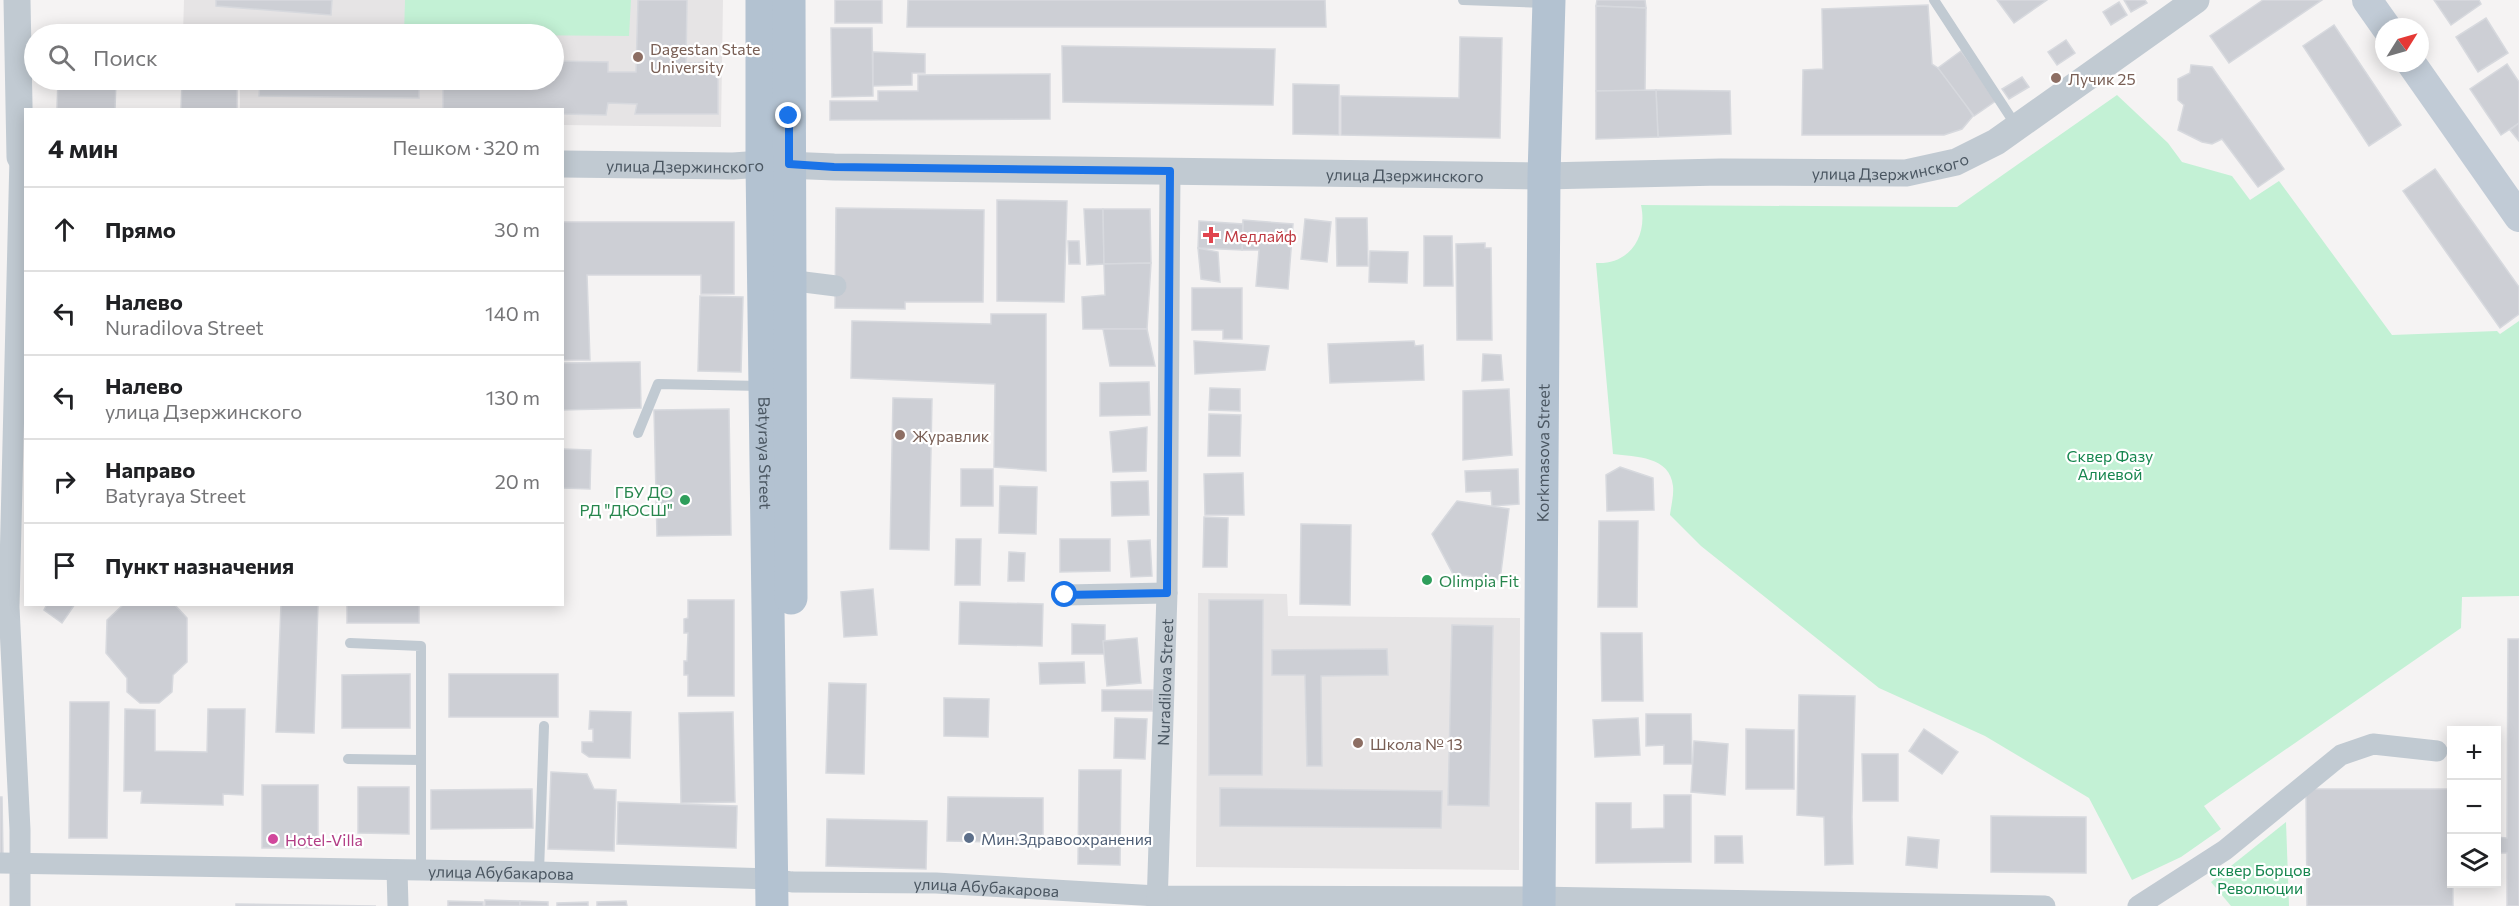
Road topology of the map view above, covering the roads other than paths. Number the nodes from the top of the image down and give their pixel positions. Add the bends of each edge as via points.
1 (16, 0) edge
2 (762, 0) edge
3 (789, 0) edge
4 (1463, 0) edge
5 (1934, 0) edge
6 (2196, 0) edge
7 (2367, 0) edge
8 (2374, 0) edge
9 (1549, 2) edge
10 (2380, 18) edge
11 (2387, 18) edge
12 (2417, 72) edge
13 (2424, 72) edge
14 (2017, 127) junction
15 (15, 157) edge
16 (564, 164) edge
17 (776, 164) junction
18 (1170, 171) junction
19 (1544, 176) junction
20 (2519, 209) edge
21 (2519, 217) edge
22 (777, 279) junction
23 (836, 286) dead end
24 (777, 384) junction
25 (638, 433) dead end
26 (1167, 593) junction
27 (1065, 595) dead end
28 (3, 603) edge
29 (350, 644) dead end
30 (544, 726) dead end
31 (2437, 751) dead end
32 (348, 759) dead end
33 (421, 760) junction
34 (10, 863) edge
35 (398, 870) junction
36 (421, 870) junction
37 (539, 872) junction
38 (782, 893) edge
39 (1157, 901) edge
40 (1539, 902) edge
41 (20, 906) edge
42 (398, 906) edge
43 (2045, 906) edge
44 (2138, 906) edge

1 - 15 street
2 - 17 main road, Batyraya Street
3 - 17 main road, Batyraya Street
4 - 9 lane
5 - 14 lane
6 - 14 street, улица Дзержинского
7 - 10 main road
8 - 11 main road
9 - 19 main road, Korkmasova Street
12 - 21 main road
13 - 20 main road
14 - 19 street, улица Дзержинского via 1956,162 1906,173
15 - 28 street
16 - 17 street, улица Дзержинского
17 - 18 street, улица Дзержинского
17 - 22 main road, Batyraya Street
18 - 19 street, улица Дзержинского
18 - 26 street, Nuradilova Street
19 - 40 main road, Korkmasova Street
22 - 23 street
22 - 24 main road, Batyraya Street
24 - 25 lane via 658,384
24 - 38 main road, Batyraya Street
26 - 27 street
26 - 39 street, Nuradilova Street
28 - 34 street via 20,830
29 - 33 lane via 421,646
30 - 37 lane
31 - 44 street via 2373,744 2342,755 2225,850
32 - 33 lane
33 - 36 lane
34 - 35 street, улица Абубакарова
34 - 41 street
35 - 36 street, улица Абубакарова
35 - 42 street
36 - 37 street, улица Абубакарова
37 - 38 street, улица Абубакарова
38 - 39 street, улица Абубакарова via 936,883
39 - 40 street, улица Абубакарова
40 - 43 street, улица Абубакарова

